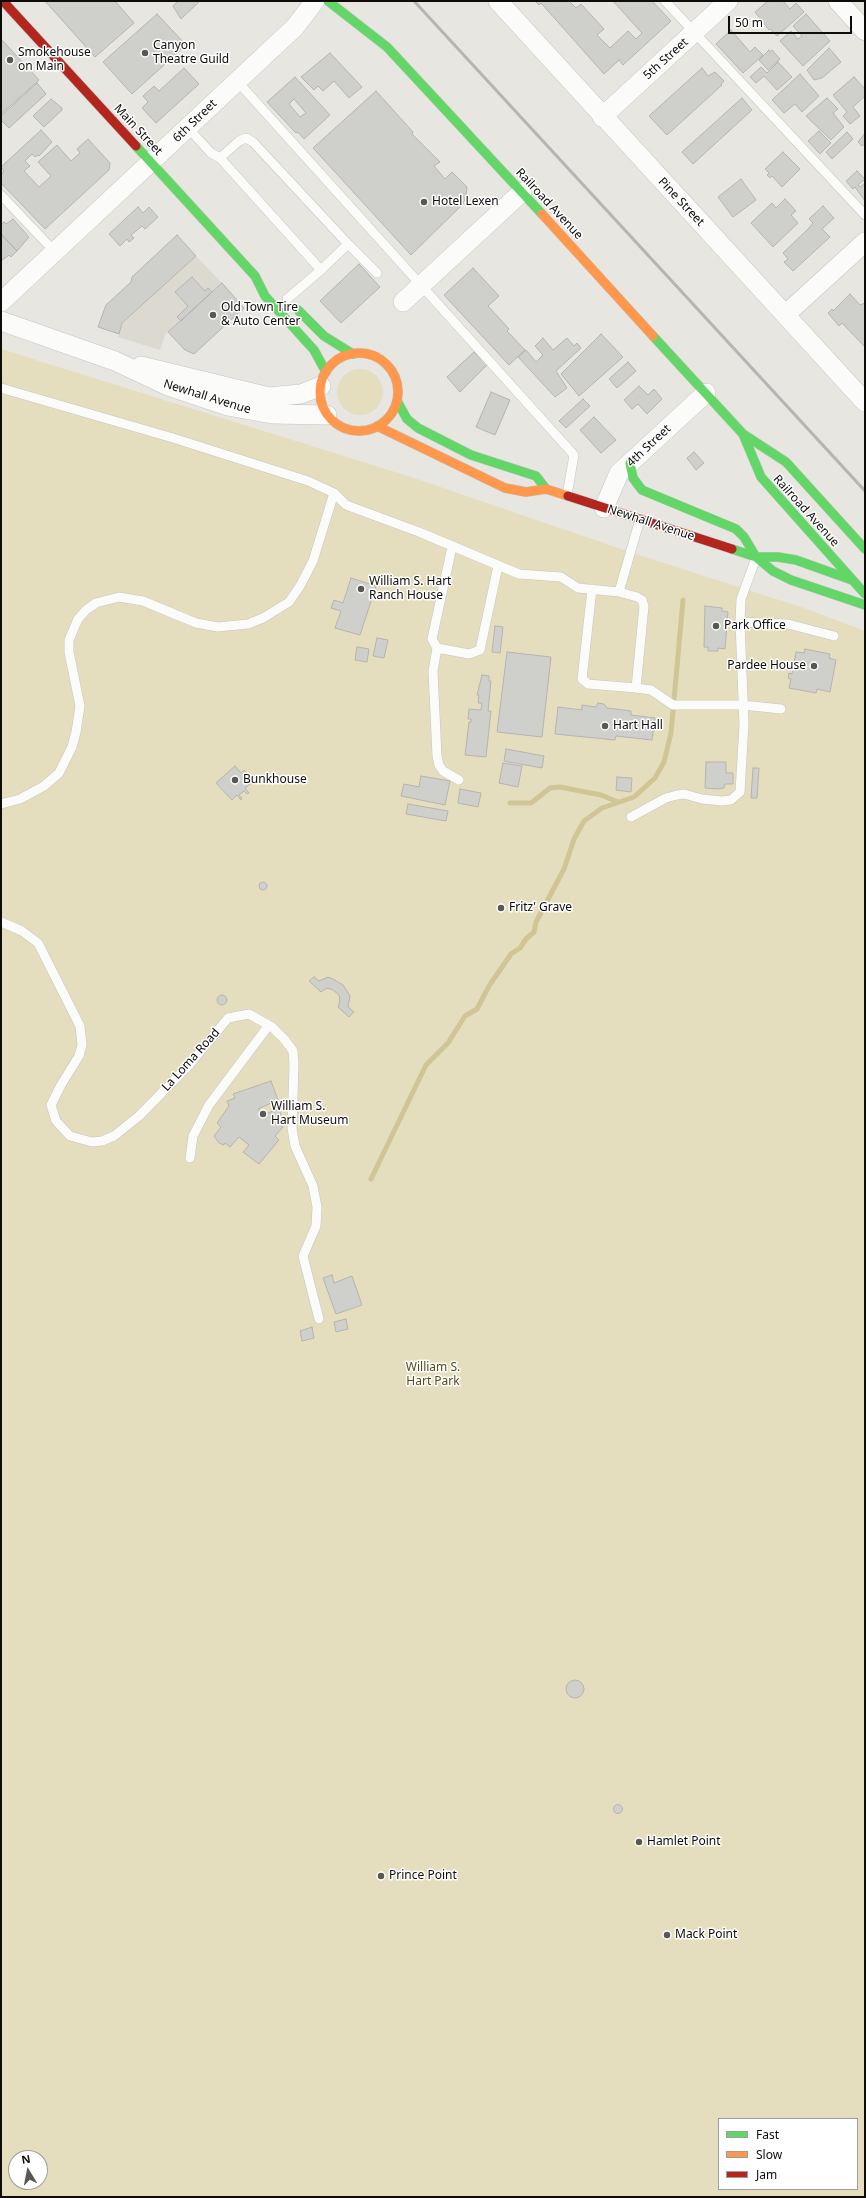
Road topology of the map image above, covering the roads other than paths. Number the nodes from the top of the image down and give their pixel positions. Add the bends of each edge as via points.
1 (3, 1) edge
2 (315, 1) edge
3 (328, 1) edge
4 (498, 1) edge
5 (665, 1) edge
6 (728, 1) edge
7 (838, 1) edge
8 (865, 31) edge
9 (695, 33) junction
10 (237, 81) junction
11 (602, 117) junction
12 (188, 128) junction
13 (220, 158) junction
14 (152, 162) junction
15 (522, 192) junction
16 (1, 195) edge
17 (865, 215) edge
18 (865, 242) edge
19 (348, 244) junction
20 (55, 252) junction
21 (321, 270) junction
22 (377, 273) dead end
23 (255, 276) junction
24 (422, 285) junction
25 (287, 299) junction
26 (1, 302) edge
27 (402, 302) dead end
28 (785, 315) junction
29 (1, 321) edge
30 (353, 354) junction
31 (115, 361) junction
32 (323, 379) junction
33 (1, 388) edge
34 (706, 393) junction
35 (397, 401) junction
36 (865, 402) edge
37 (327, 415) junction
38 (377, 426) junction
39 (743, 434) junction
40 (630, 463) junction
41 (546, 489) junction
42 (334, 493) junction
43 (567, 495) junction
44 (604, 508) junction
45 (640, 519) junction
46 (452, 547) junction
47 (865, 549) edge
48 (756, 557) junction
49 (498, 566) junction
50 (852, 580) junction
51 (865, 583) edge
52 (592, 589) junction
53 (619, 592) junction
54 (865, 594) edge
55 (865, 605) edge
56 (740, 622) junction
57 (834, 636) dead end
58 (438, 648) junction
59 (636, 688) junction
60 (742, 706) junction
61 (781, 709) dead end
62 (459, 780) dead end
63 (1, 804) edge
64 (631, 817) dead end
65 (1, 922) edge
66 (269, 1025) junction
67 (190, 1158) dead end
68 (319, 1319) dead end

1 - 14 street, Main Street
2 - 10 street, 6th Street via 295,26
3 - 15 street, Railroad Avenue via 387,47
4 - 11 street, Pine Street
5 - 9 lane
6 - 9 street, 5th Street
7 - 8 street
9 - 11 street, 5th Street
9 - 17 lane
10 - 12 street, 6th Street
10 - 24 lane
11 - 28 street, Pine Street
12 - 13 lane via 210,153
12 - 14 street, 6th Street
13 - 19 lane via 246,138 253,142
13 - 21 lane
14 - 20 street, 6th Street
14 - 23 street, Main Street
15 - 24 street
15 - 34 street, Railroad Avenue
16 - 20 lane
18 - 28 street
19 - 21 lane
19 - 22 lane
20 - 26 street, 6th Street
21 - 25 lane
23 - 25 street, Main Street
23 - 32 street, Main Street via 264,296 314,350
24 - 27 street
24 - 43 lane via 574,455
25 - 30 street, Main Street via 324,336
28 - 36 street, Pine Street
29 - 31 street, Newhall Avenue
30 - 32 street via 335,362
30 - 35 street via 367,354 385,364 396,381
31 - 32 street, Newhall Avenue via 170,371 269,397 301,394
31 - 37 street, Newhall Avenue via 168,386 228,406 272,414
32 - 37 street via 320,398
33 - 42 lane via 180,440 308,481
34 - 39 street, Railroad Avenue
34 - 40 street, 4th Street
35 - 38 street via 391,413
35 - 41 street via 407,419 418,428 471,455 536,476
37 - 38 street via 337,424 350,430
38 - 41 street, Newhall Avenue via 505,488 526,492
39 - 47 street, Railroad Avenue via 786,462
39 - 50 street, Railroad Avenue via 761,477
40 - 44 street, 4th Street via 616,478
40 - 48 street via 633,478 642,490 736,529
41 - 43 street, Newhall Avenue
42 - 46 lane via 346,505
42 - 63 lane via 313,561 300,586 289,602 263,618 248,624 218,627 196,623 143,601 119,597 96,603 86,610 78,620 69,640 68,652 80,706 72,747 58,773 44,786 20,800
43 - 44 street, Newhall Avenue
44 - 45 street, Newhall Avenue
45 - 48 street, Newhall Avenue
45 - 53 lane
46 - 49 lane
46 - 58 lane via 432,639
48 - 50 street, Newhall Avenue via 796,560
48 - 55 street, Newhall Avenue via 773,571 790,580
48 - 56 lane via 741,599
49 - 52 lane via 519,574 561,577 578,588
49 - 58 lane via 480,650 469,654
50 - 51 street, Newhall Avenue
50 - 54 street, Railroad Avenue
52 - 53 lane
52 - 59 lane via 582,678 588,684
53 - 59 lane via 637,597 642,600 644,606
56 - 57 lane via 788,624
56 - 60 lane
58 - 62 lane via 434,671 437,756 443,771
59 - 60 lane via 651,690 673,704
60 - 61 lane
60 - 64 lane via 744,724 740,792 736,798 722,801 677,795 666,798
65 - 66 lane, La Loma Road via 22,931 38,943 80,1026 82,1045 79,1056 51,1105 56,1121 70,1136 80,1141 102,1141 114,1136 139,1116 190,1064 228,1018 249,1014
66 - 67 lane via 209,1105 193,1136
66 - 68 lane, La Loma Road via 293,1051 295,1084 292,1128 295,1146 312,1186 317,1207 316,1226 304,1249 303,1263

